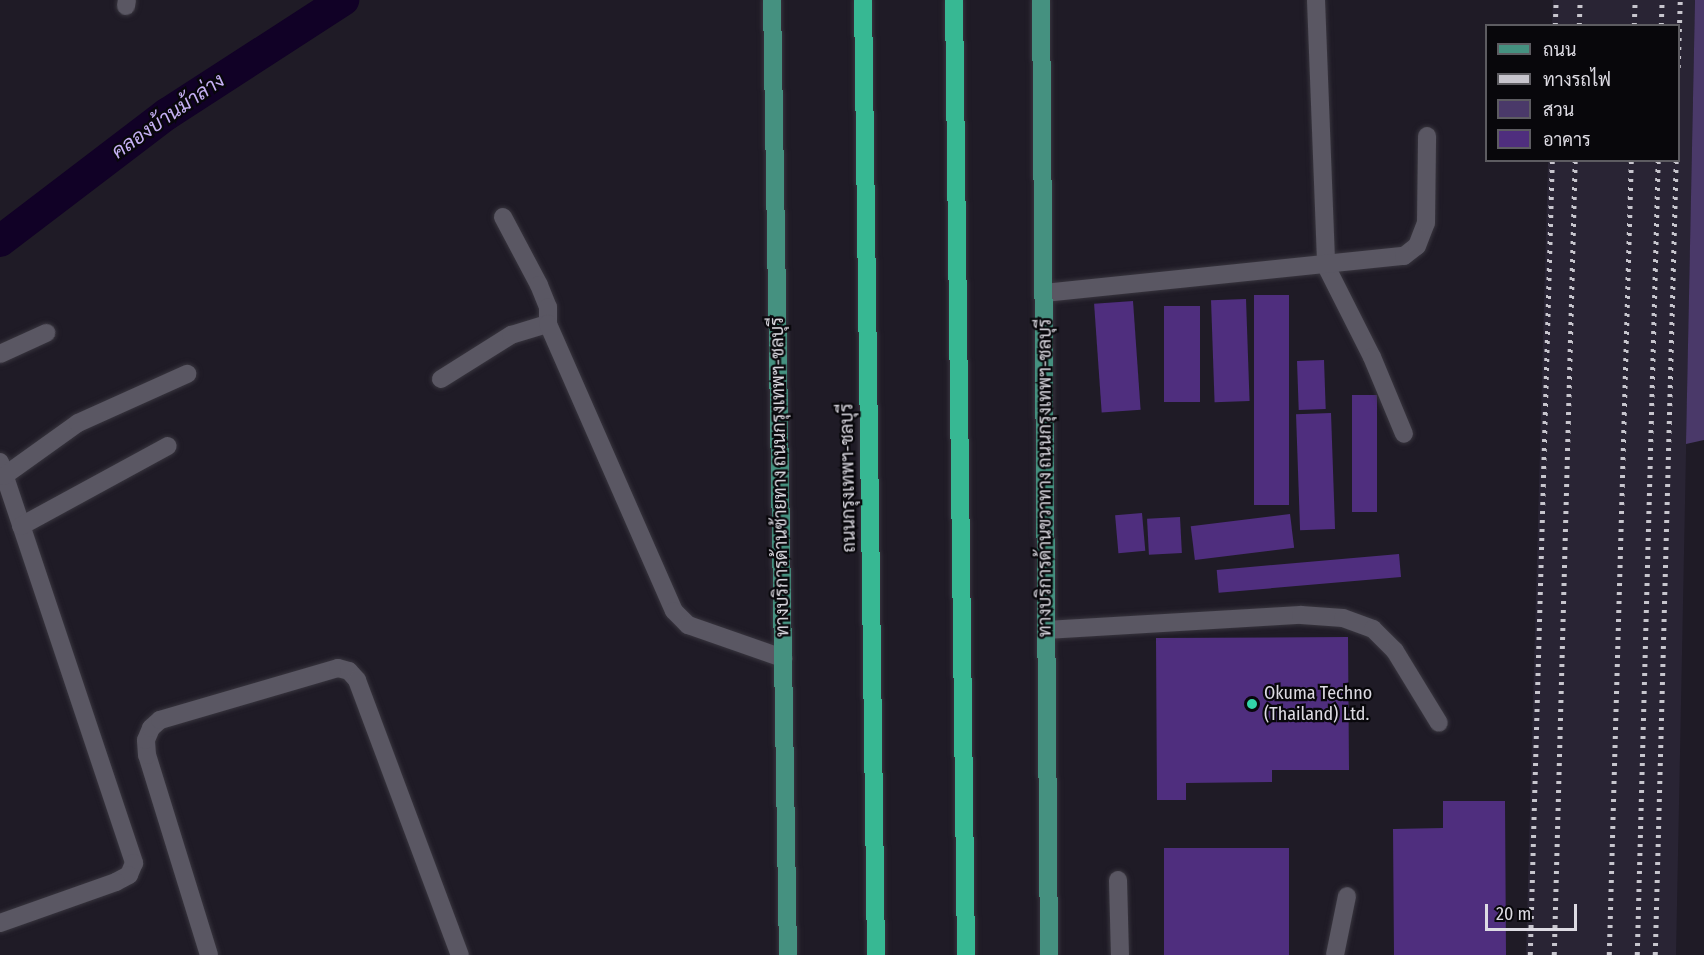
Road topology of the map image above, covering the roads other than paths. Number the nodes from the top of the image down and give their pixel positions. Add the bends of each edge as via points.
1 (772, 0) edge
2 (863, 0) edge
3 (954, 0) edge
4 (1041, 0) edge
5 (1316, 0) edge
6 (1427, 136) dead end
7 (503, 217) dead end
8 (1326, 266) junction
9 (1044, 293) junction
10 (548, 324) junction
11 (46, 333) dead end
12 (0, 354) edge
13 (187, 374) dead end
14 (441, 379) dead end
15 (1404, 434) dead end
16 (168, 446) dead end
17 (2, 469) edge
18 (21, 526) junction
19 (1046, 630) junction
20 (783, 658) junction
21 (1439, 723) dead end
22 (1118, 880) dead end
23 (1347, 896) dead end
24 (0, 923) edge
25 (209, 955) edge
26 (460, 955) edge
27 (788, 955) edge
28 (876, 955) edge
29 (966, 955) edge
30 (1049, 955) edge
31 (1120, 955) edge
32 (1335, 955) edge

1 - 20 main road, ทางบริการด้านซ้ายทาง ถนนกรุงเทพฯ-ชลบุรี
2 - 28 highway, ถนนกรุงเทพฯ-ชลบุรี
3 - 29 highway
4 - 9 main road, ทางบริการด้านขวาทาง ถนนกรุงเทพฯ-ชลบุรี
5 - 8 street
6 - 8 street via 1426,223 1418,246 1404,256
7 - 10 street via 539,285 548,307
8 - 9 street
8 - 15 street
9 - 19 main road, ทางบริการด้านขวาทาง ถนนกรุงเทพฯ-ชลบุรี
10 - 14 street via 511,335
10 - 20 street via 674,611 688,625
11 - 12 street
13 - 17 street via 78,423
16 - 18 street
17 - 18 street
18 - 24 street via 134,863 129,875 116,882
19 - 21 street via 1301,615 1343,618 1373,629 1395,651
19 - 30 main road, ทางบริการด้านขวาทาง ถนนกรุงเทพฯ-ชลบุรี
20 - 27 main road, ทางบริการด้านซ้ายทาง ถนนกรุงเทพฯ-ชลบุรี
22 - 31 street
23 - 32 street
25 - 26 street via 147,755 146,740 151,728 160,720 338,668 349,671 357,680

